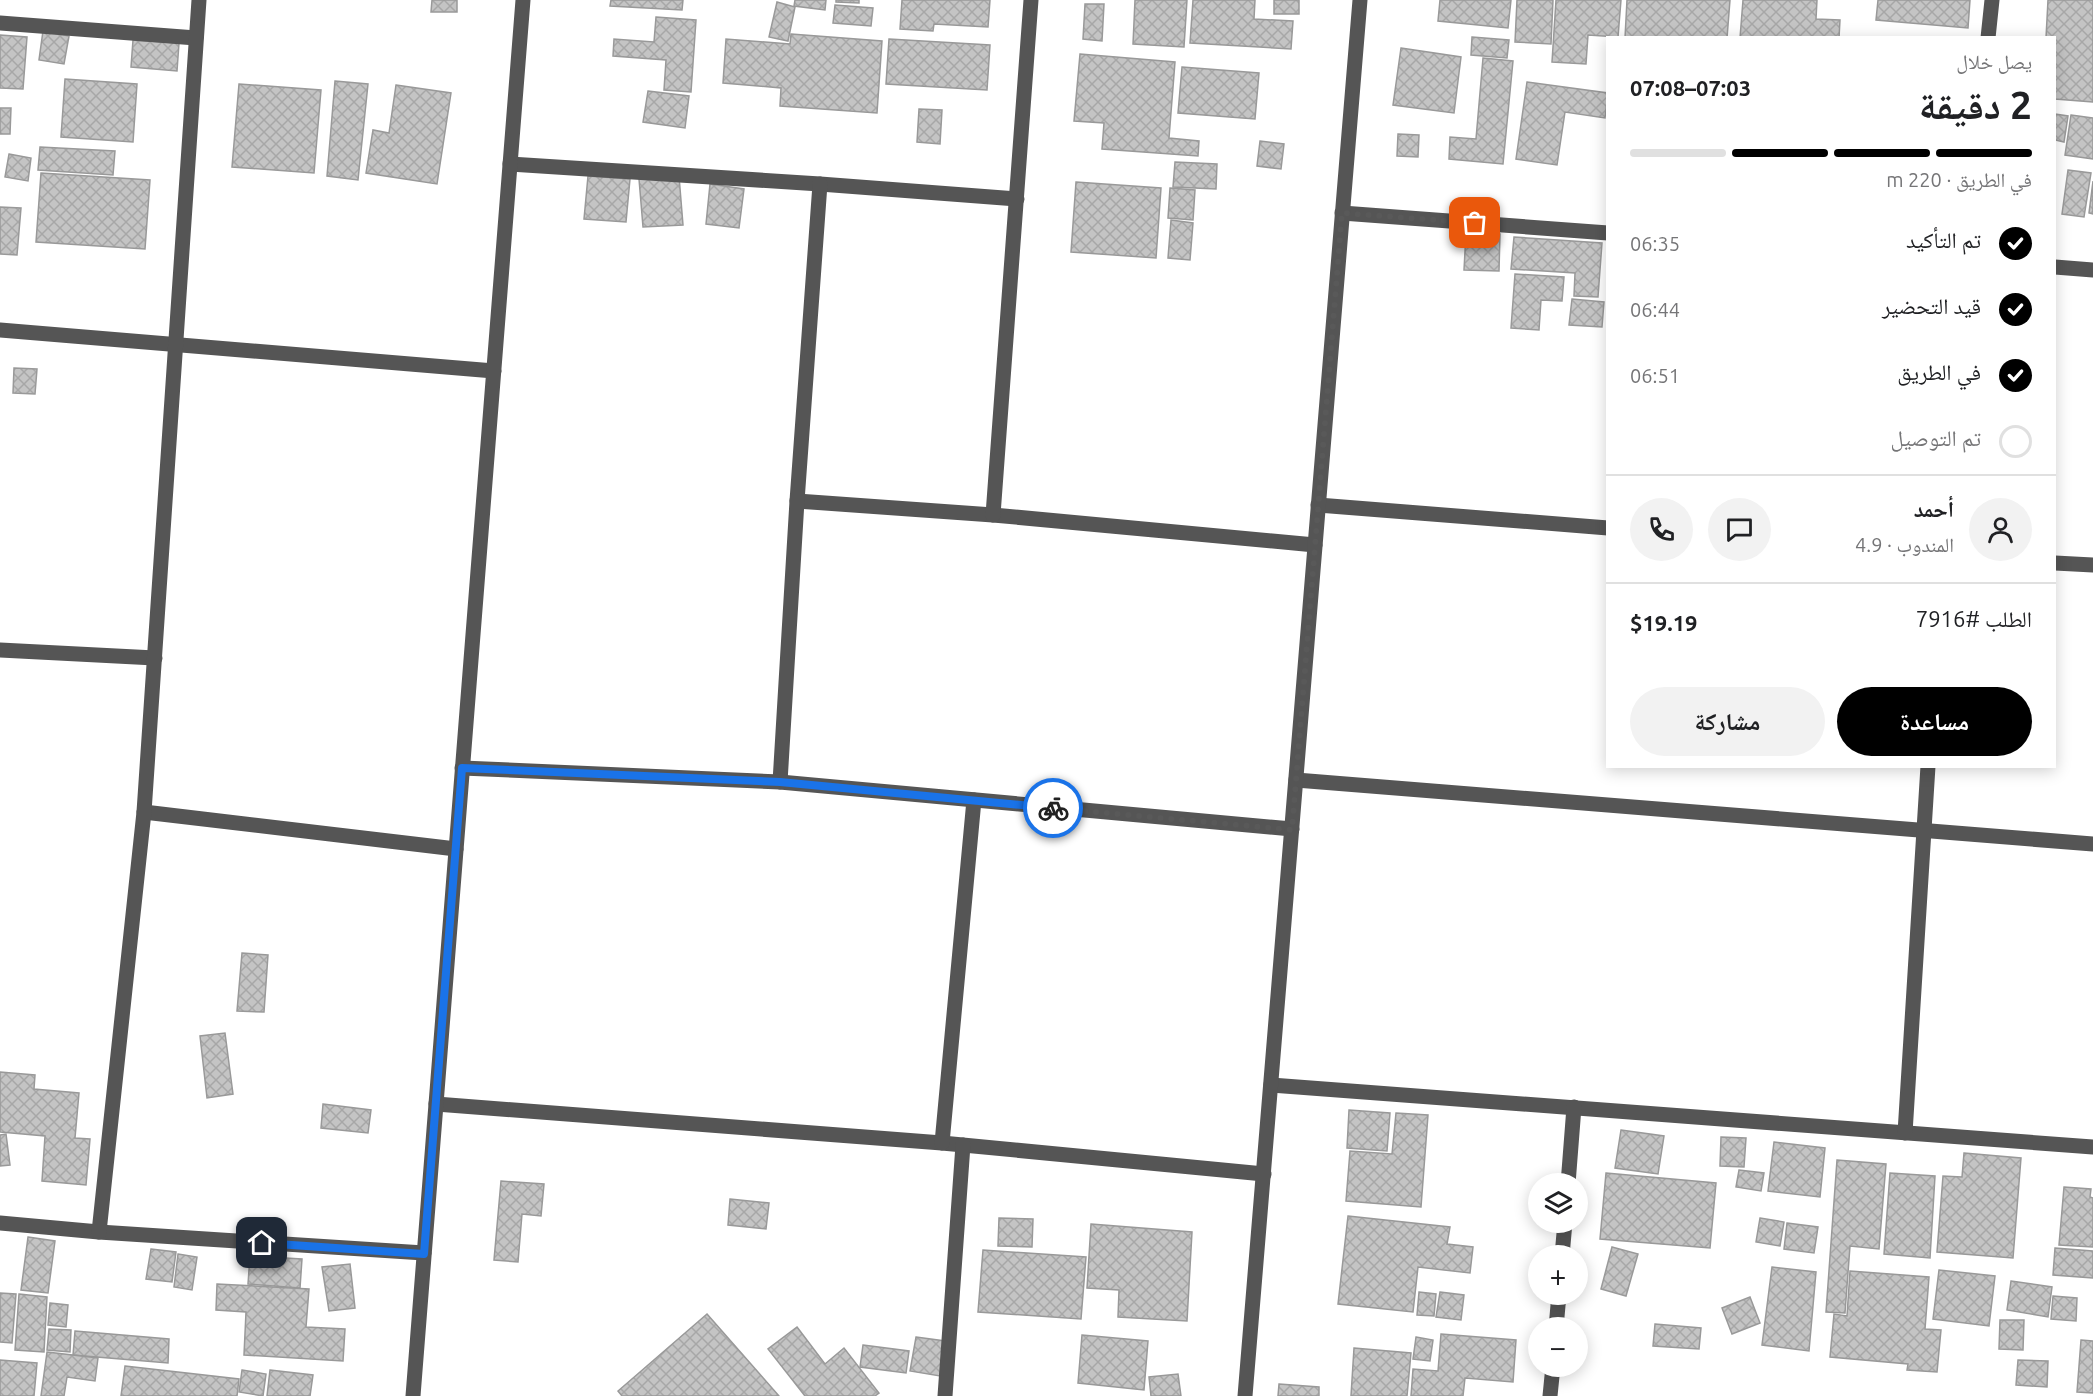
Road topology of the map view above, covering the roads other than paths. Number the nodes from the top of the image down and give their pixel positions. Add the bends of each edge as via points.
1 (199, 0) edge
2 (523, 0) edge
3 (1031, 0) edge
4 (1360, 0) edge
5 (1992, 0) edge
6 (0, 23) edge
7 (1988, 36) edge
8 (196, 38) junction
9 (510, 164) junction
10 (820, 184) junction
11 (1017, 199) junction
12 (1342, 213) junction
13 (1606, 233) edge
14 (2056, 267) edge
15 (2093, 270) edge
16 (0, 330) edge
17 (174, 346) junction
18 (494, 371) junction
19 (797, 501) junction
20 (1318, 505) junction
21 (993, 515) junction
22 (1606, 528) edge
23 (1315, 546) junction
24 (2056, 563) edge
25 (2093, 565) edge
26 (0, 650) edge
27 (155, 658) junction
28 (462, 768) junction
29 (1928, 768) edge
30 (1296, 780) junction
31 (780, 782) junction
32 (974, 800) junction
33 (144, 812) junction
34 (1292, 830) junction
35 (1924, 830) junction
36 (2093, 844) edge
37 (456, 849) junction
38 (1271, 1085) junction
39 (436, 1104) junction
40 (1574, 1107) junction
41 (1905, 1133) junction
42 (942, 1143) junction
43 (963, 1145) junction
44 (2093, 1147) edge
45 (1569, 1173) edge
46 (1264, 1174) junction
47 (0, 1223) edge
48 (99, 1232) junction
49 (424, 1254) junction
50 (1552, 1377) edge
51 (413, 1396) edge
52 (945, 1396) edge
53 (1245, 1396) edge
54 (1550, 1396) edge

1 - 8 street
2 - 9 street
3 - 11 street
4 - 12 street
5 - 7 street
6 - 8 street
8 - 17 street
9 - 10 street
9 - 18 street
10 - 11 street
10 - 19 street
11 - 21 street
12 - 13 street
12 - 20 street
14 - 15 street
16 - 17 street
17 - 18 street
17 - 27 street
18 - 28 street
19 - 21 street
19 - 31 street
20 - 22 street
20 - 23 street
21 - 23 street
23 - 30 street
24 - 25 street
26 - 27 street
27 - 33 street
28 - 31 street
28 - 37 street
29 - 35 street
30 - 34 street
30 - 35 street
31 - 32 street
32 - 34 street
32 - 42 street
33 - 37 street
33 - 48 street
34 - 38 street
35 - 36 street
35 - 41 street
37 - 39 street
38 - 40 street
38 - 46 street
39 - 42 street
39 - 49 street
40 - 41 street
40 - 45 street
41 - 44 street
42 - 43 street
43 - 46 street
43 - 52 street
46 - 53 street
47 - 48 street
48 - 49 street
49 - 51 street
50 - 54 street

